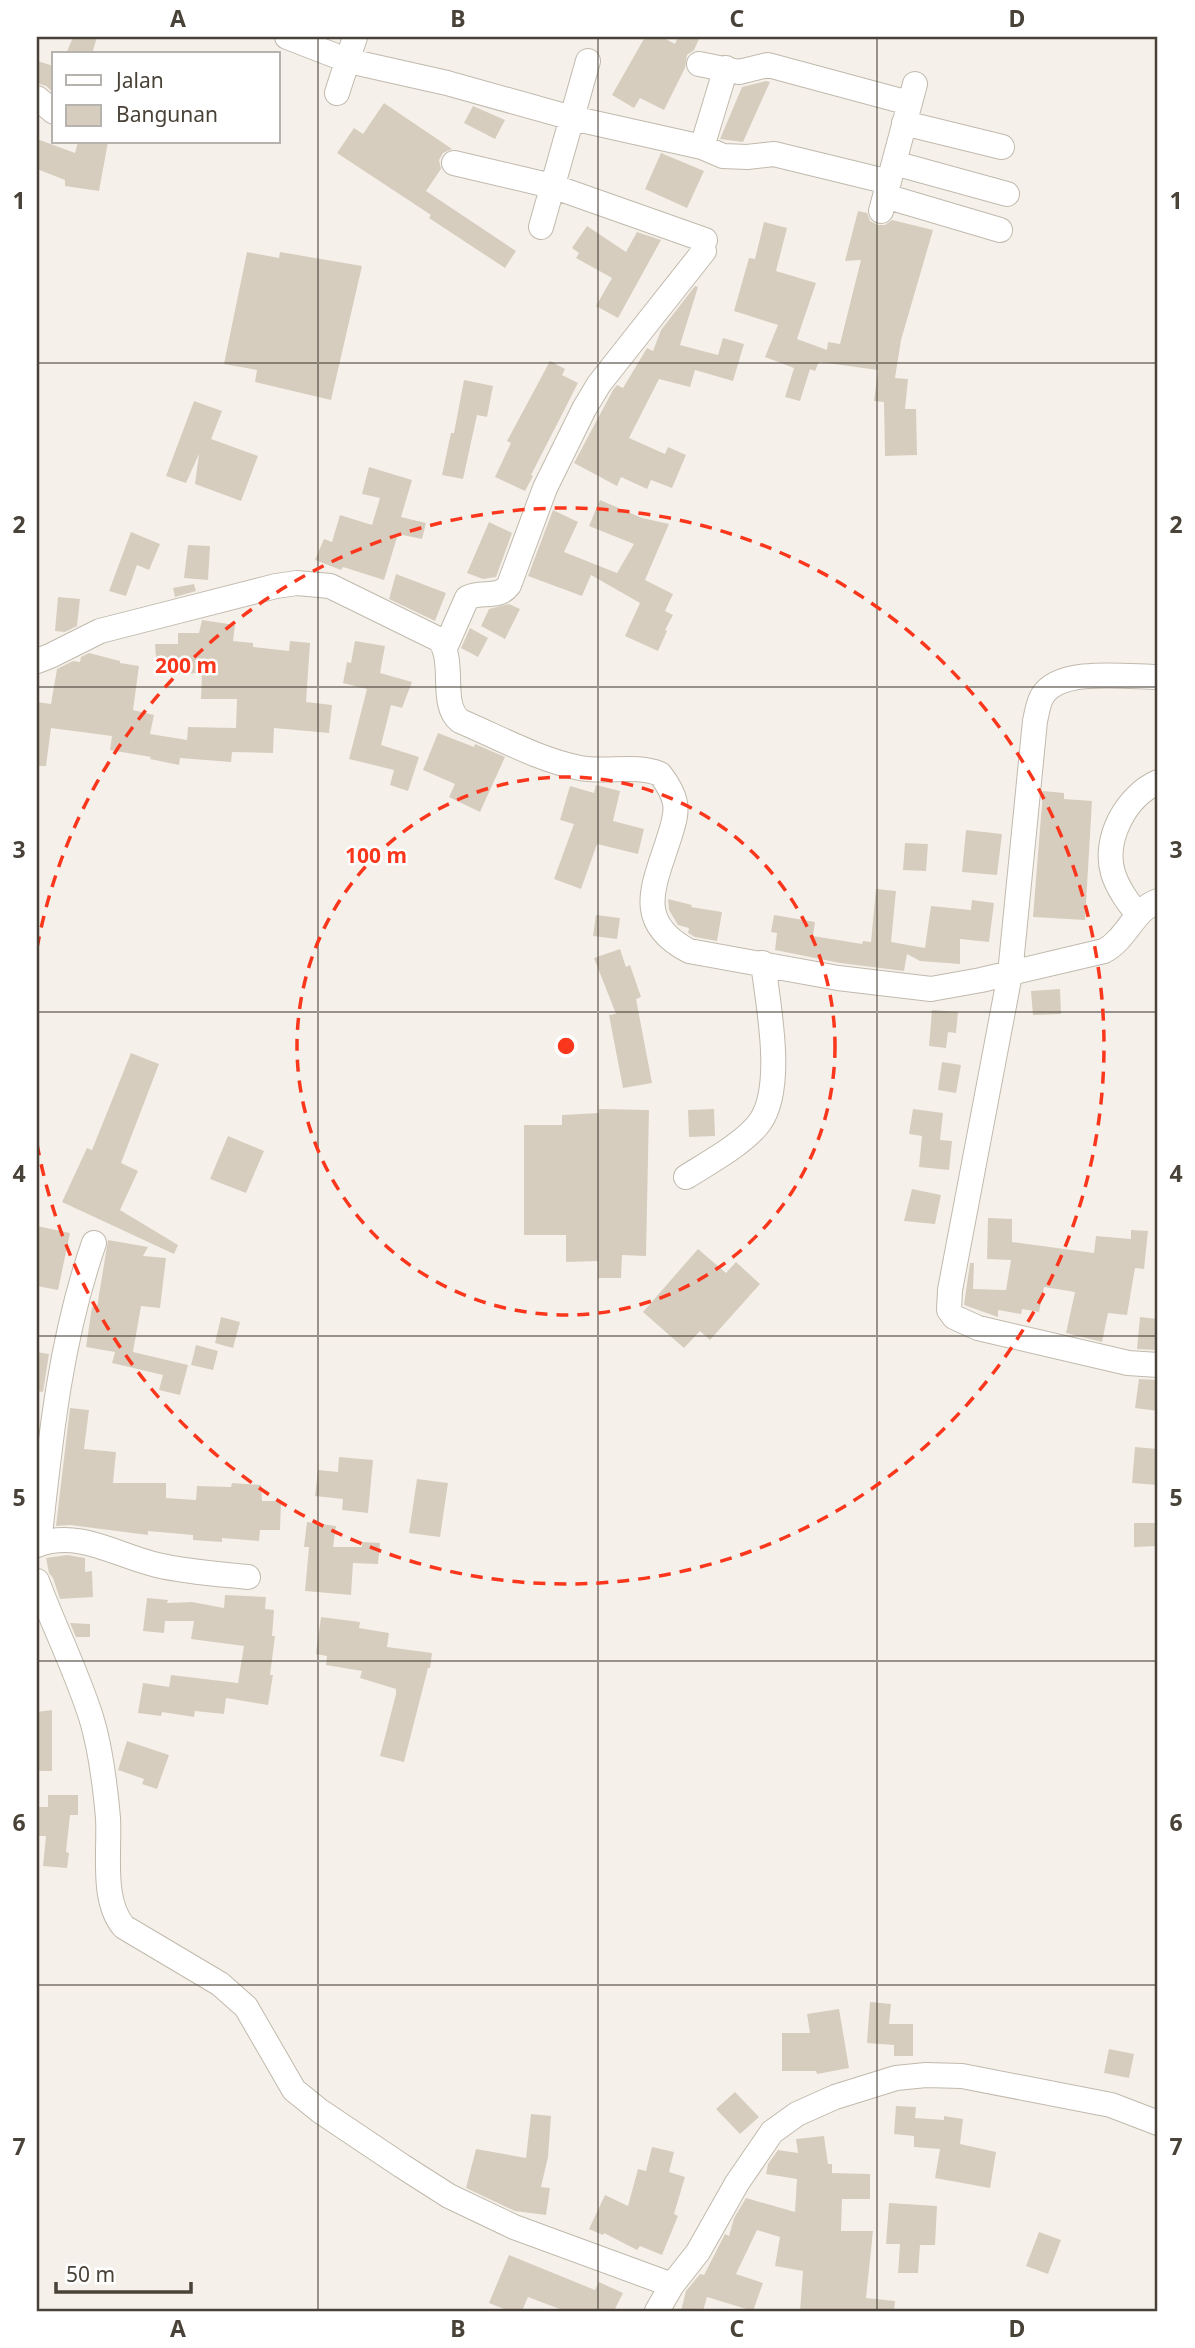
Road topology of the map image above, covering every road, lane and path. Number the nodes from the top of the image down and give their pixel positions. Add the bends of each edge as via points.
1 (287, 37) edge
2 (355, 37) edge
3 (349, 61) junction
4 (588, 61) dead end
5 (699, 64) dead end
6 (726, 68) junction
7 (338, 93) dead end
8 (37, 98) edge
9 (909, 103) junction
10 (52, 110) edge
11 (572, 118) junction
12 (702, 147) junction
13 (1002, 148) dead end
14 (454, 163) dead end
15 (552, 186) junction
16 (887, 188) junction
17 (1007, 194) dead end
18 (541, 227) dead end
19 (1000, 230) dead end
20 (445, 648) junction
21 (37, 661) edge
22 (1158, 677) edge
23 (1158, 782) edge
24 (1148, 908) edge
25 (762, 963) junction
26 (1010, 974) junction
27 (686, 1177) dead end
28 (94, 1242) dead end
29 (1158, 1365) edge
30 (38, 1545) edge
31 (248, 1577) dead end
32 (37, 1581) edge
33 (1158, 2123) edge
34 (672, 2285) junction
35 (657, 2311) edge

1 - 3 street
2 - 3 street
3 - 7 street
3 - 11 street
4 - 11 street
5 - 6 street
6 - 9 street via 740,72 768,65
6 - 12 street
8 - 10 street
9 - 13 street
9 - 16 street
11 - 12 street
11 - 15 street
12 - 16 street via 723,156 774,154
14 - 15 street
15 - 18 street
15 - 20 street via 704,246 584,409 545,488 509,585 498,594 467,598
16 - 17 street
16 - 19 street
20 - 21 street via 434,636 330,586 297,583 100,631
20 - 25 street via 450,703 460,721 566,764 660,774 676,805 654,885 657,925 673,943 688,951
22 - 26 street via 1066,678 1043,695 1035,721
23 - 24 street via 1124,813 1111,846 1110,861 1120,890
24 - 26 street via 1104,951
25 - 26 street via 931,989
25 - 27 street via 772,1033 767,1110 744,1137
26 - 29 street via 949,1310 978,1328 1128,1363
28 - 30 street via 69,1331
30 - 31 street via 72,1540 158,1566
32 - 34 street via 96,1734 108,1818 110,1899 121,1923 233,1994 255,2022 294,2090 402,2166 503,2222
33 - 34 street via 1111,2105 962,2076 896,2078 855,2090 797,2114 772,2132 698,2252
34 - 35 street

